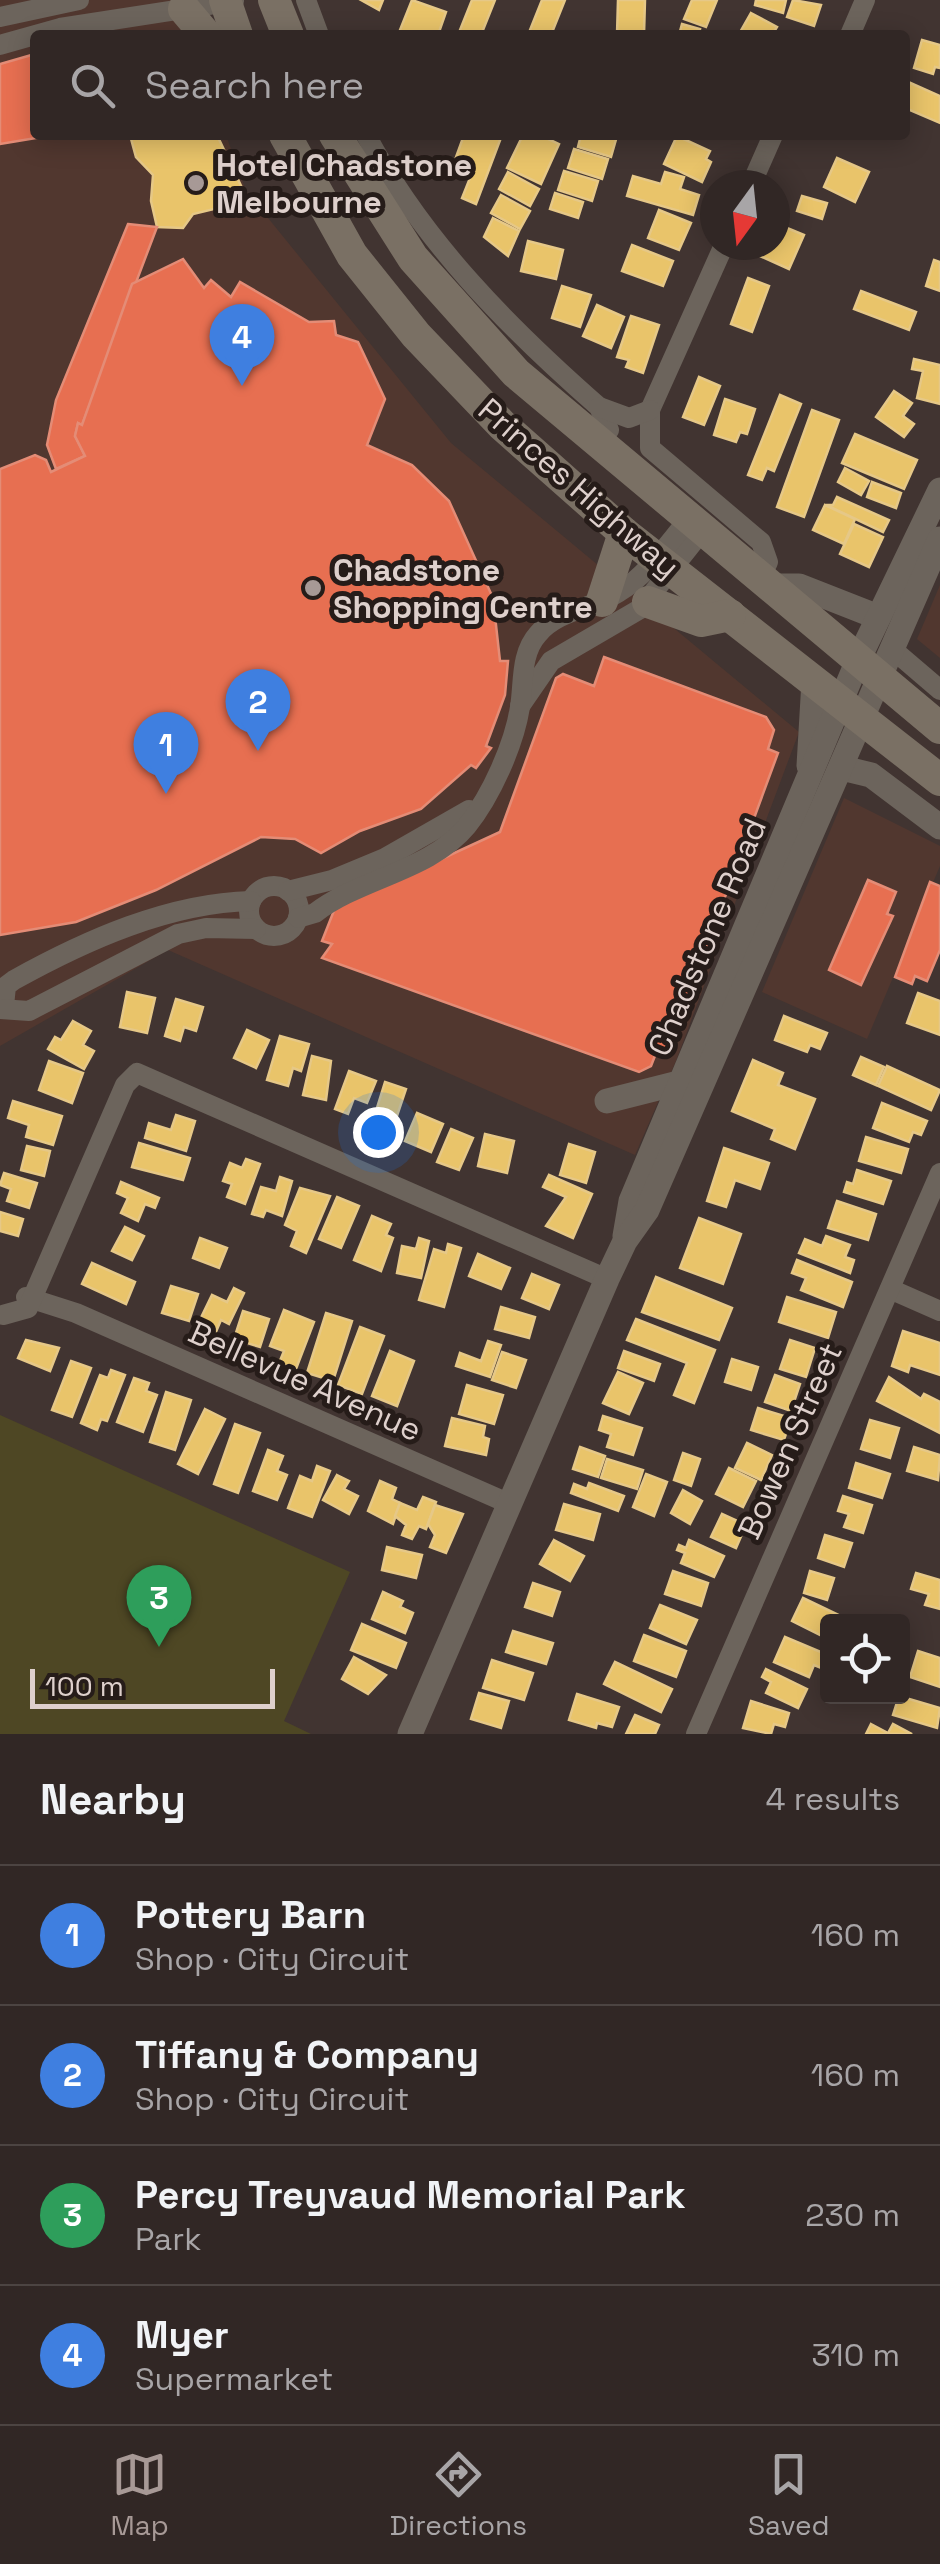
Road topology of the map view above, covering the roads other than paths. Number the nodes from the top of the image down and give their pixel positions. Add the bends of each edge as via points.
1 (79, 0) edge
2 (274, 0) edge
3 (306, 0) edge
4 (866, 0) edge
5 (230, 1) edge
6 (184, 9) junction
7 (0, 17) edge
8 (53, 30) edge
9 (202, 30) edge
10 (237, 30) edge
11 (286, 30) edge
12 (317, 30) edge
13 (852, 30) edge
14 (30, 36) edge
15 (0, 45) edge
16 (287, 140) edge
17 (338, 140) edge
18 (369, 140) edge
19 (771, 140) edge
20 (758, 170) edge
21 (717, 260) edge
22 (599, 407) junction
23 (650, 410) junction
24 (650, 448) junction
25 (608, 453) junction
26 (940, 490) edge
27 (695, 525) junction
28 (624, 533) junction
29 (940, 538) edge
30 (664, 564) junction
31 (764, 582) junction
32 (602, 601) junction
33 (648, 602) junction
34 (730, 615) junction
35 (878, 617) junction
36 (876, 662) junction
37 (814, 681) junction
38 (940, 690) edge
39 (520, 706) junction
40 (851, 710) junction
41 (940, 728) edge
42 (842, 768) junction
43 (810, 776) junction
44 (940, 780) edge
45 (490, 786) junction
46 (940, 827) edge
47 (288, 891) junction
48 (251, 901) junction
49 (298, 918) junction
50 (256, 929) junction
51 (2, 1008) edge
52 (682, 1082) junction
53 (607, 1101) dead end
54 (940, 1173) edge
55 (624, 1241) junction
56 (607, 1279) junction
57 (890, 1289) junction
58 (32, 1296) junction
59 (940, 1311) edge
60 (1, 1316) edge
61 (510, 1504) junction
62 (410, 1734) edge
63 (696, 1734) edge

1 - 7 street
2 - 11 highway
3 - 12 street
4 - 13 street
5 - 6 street
5 - 10 highway
6 - 8 street
6 - 9 highway
14 - 15 street
16 - 28 highway, Princes Highway via 352,255 404,322 502,426
17 - 25 highway, Princes Highway via 426,273 516,373
18 - 22 street via 476,290
19 - 20 street
21 - 23 street
22 - 23 street via 628,418
22 - 25 street via 609,430
23 - 24 street
24 - 25 street
24 - 31 street via 762,542
25 - 27 highway, Princes Highway
26 - 35 street
27 - 30 street
27 - 31 highway, Princes Highway
28 - 30 highway, Princes Highway
28 - 32 highway
29 - 36 street
30 - 32 street
30 - 33 street
30 - 34 highway, Princes Highway
31 - 35 street via 800,586
31 - 36 highway, Princes Highway
32 - 39 street via 538,633 522,672
33 - 34 highway via 701,621
33 - 39 street via 551,660
34 - 37 highway, Princes Highway
35 - 36 street
36 - 38 street
36 - 40 street, Chadstone Road
36 - 41 highway
37 - 40 highway, Princes Highway
37 - 43 street
39 - 45 street
40 - 42 street, Chadstone Road
40 - 43 street, Chadstone Road
40 - 44 highway, Princes Highway
42 - 46 street via 871,775
42 - 55 street, Chadstone Road via 647,1210
43 - 52 street, Chadstone Road
45 - 47 street via 468,811 418,843
45 - 49 street via 469,824 442,848
47 - 48 street via 265,888
47 - 49 street
48 - 50 street
48 - 51 street via 154,917 14,980
49 - 50 street via 278,936
50 - 51 street via 178,934 29,1011
52 - 53 street
52 - 55 street, Chadstone Road via 631,1201
54 - 57 street, Bowen Street
55 - 56 street, Chadstone Road
56 - 58 street via 137,1073 125,1085
56 - 61 street, Chadstone Road
57 - 59 street
57 - 63 street, Bowen Street
58 - 60 street via 15,1315
58 - 61 street, Bellevue Avenue
61 - 62 street, Chadstone Road

